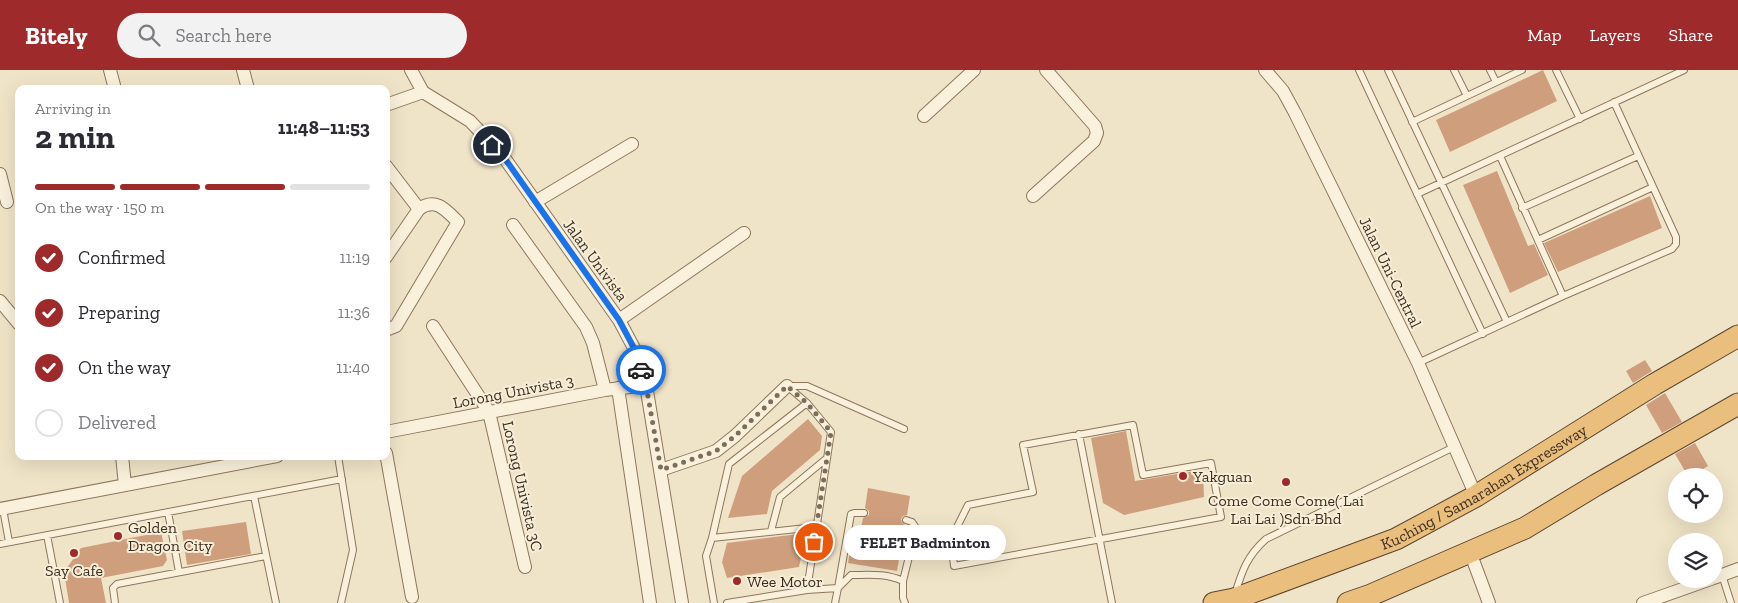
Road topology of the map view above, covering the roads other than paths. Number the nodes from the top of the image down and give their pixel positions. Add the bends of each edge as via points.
1 (110, 70) edge
2 (243, 70) edge
3 (411, 70) edge
4 (974, 70) edge
5 (1046, 70) edge
6 (1265, 70) edge
7 (1359, 70) edge
8 (1388, 70) edge
9 (1454, 70) edge
10 (1490, 70) edge
11 (1522, 70) edge
12 (1556, 70) edge
13 (1684, 70) edge
14 (1496, 82) junction
15 (114, 85) edge
16 (247, 85) edge
17 (423, 92) junction
18 (1467, 96) junction
19 (1614, 102) junction
20 (390, 104) edge
21 (924, 116) dead end
22 (1580, 119) junction
23 (1412, 122) junction
24 (632, 144) dead end
25 (1500, 156) junction
26 (1638, 156) junction
27 (390, 171) edge
28 (0, 174) edge
29 (1441, 182) junction
30 (1653, 187) junction
31 (1417, 194) junction
32 (1034, 196) dead end
33 (8, 202) edge
34 (535, 202) junction
35 (1522, 208) junction
36 (419, 209) junction
37 (513, 225) dead end
38 (744, 234) dead end
39 (1538, 240) junction
40 (390, 251) edge
41 (1563, 296) junction
42 (0, 301) edge
43 (15, 319) edge
44 (619, 320) junction
45 (1506, 322) junction
46 (433, 326) dead end
47 (390, 328) edge
48 (1483, 334) junction
49 (1738, 336) edge
50 (1418, 363) junction
51 (646, 385) junction
52 (787, 386) junction
53 (618, 388) junction
54 (605, 390) junction
55 (807, 403) junction
56 (1738, 404) edge
57 (489, 412) junction
58 (904, 429) dead end
59 (390, 431) edge
60 (1079, 434) junction
61 (1454, 446) junction
62 (827, 458) junction
63 (122, 460) edge
64 (257, 460) edge
65 (339, 460) edge
66 (387, 460) edge
67 (661, 470) junction
68 (342, 479) junction
69 (125, 486) junction
70 (254, 496) junction
71 (1476, 496) junction
72 (1, 509) edge
73 (168, 512) junction
74 (864, 513) dead end
75 (906, 520) dead end
76 (816, 526) junction
77 (771, 531) junction
78 (47, 535) junction
79 (712, 538) junction
80 (1099, 539) junction
81 (9, 542) junction
82 (0, 544) edge
83 (1470, 552) junction
84 (266, 556) junction
85 (525, 567) dead end
86 (1738, 569) edge
87 (180, 572) junction
88 (1723, 574) edge
89 (902, 580) junction
90 (838, 588) junction
91 (1686, 588) edge
92 (1722, 588) edge
93 (807, 590) junction
94 (412, 597) dead end
95 (1224, 601) edge
96 (60, 603) edge
97 (115, 603) edge
98 (276, 603) edge
99 (341, 603) edge
100 (650, 603) edge
101 (682, 603) edge
102 (714, 603) edge
103 (727, 603) edge
104 (835, 603) edge
105 (905, 603) edge
106 (1112, 603) edge
107 (1348, 603) edge
108 (1490, 603) edge
109 (1644, 603) edge
110 (1731, 603) edge

1 - 15 street
2 - 16 street
3 - 17 street
4 - 21 street
5 - 32 street via 1095,126 1097,133 1094,141
6 - 50 street, Jalan Uni-Central via 1283,91 1295,113
7 - 31 lane
8 - 23 lane
9 - 18 lane
10 - 14 lane
11 - 14 lane
12 - 22 lane
13 - 19 lane
14 - 18 lane
17 - 20 street
17 - 34 street, Jalan Univista via 470,121 503,156
18 - 23 lane
19 - 22 lane
19 - 26 lane
22 - 25 lane
23 - 29 lane
24 - 34 street
25 - 29 lane
25 - 35 lane
26 - 30 lane
26 - 35 lane
27 - 36 street
28 - 33 street
29 - 31 lane
29 - 45 lane
30 - 39 lane
30 - 41 lane via 1676,237 1672,249
31 - 48 lane
34 - 44 street, Jalan Univista
35 - 39 lane
36 - 40 street
36 - 47 street via 426,203 435,203 458,222 396,326
37 - 54 street via 586,327
38 - 44 street
39 - 41 lane
41 - 45 lane
42 - 43 street
44 - 51 street, Jalan Univista via 635,350
45 - 48 lane
46 - 57 street, Lorong Univista 3C
48 - 50 lane
49 - 71 highway, Kuching / Samarahan Expressway
50 - 61 street, Jalan Uni-Central
51 - 53 street, Lorong Univista 3
51 - 67 street, Jalan Univista
52 - 55 lane
52 - 58 lane via 807,386
52 - 67 street via 716,451
53 - 54 street, Lorong Univista 3
53 - 100 street
54 - 57 street, Lorong Univista 3
55 - 62 lane via 831,432
55 - 79 lane via 729,464
56 - 83 highway via 1525,528
57 - 59 street, Lorong Univista 3
57 - 85 street, Lorong Univista 3C
60 - 80 lane
60 - 80 lane via 1133,425 1143,475 1211,463 1222,517
60 - 80 lane via 1023,445 1033,492 968,504 951,539 954,566
61 - 71 street, Jalan Uni-Central
61 - 95 lane via 1266,539 1249,558
62 - 76 lane
62 - 77 lane via 780,497
63 - 69 street
64 - 69 street
65 - 68 lane
66 - 94 street
67 - 101 street, Jalan Univista
68 - 70 lane
68 - 99 lane via 353,550
69 - 72 street
70 - 73 lane
70 - 84 lane
71 - 95 highway, Kuching / Samarahan Expressway via 1396,539
72 - 81 lane
73 - 78 lane
73 - 87 lane
74 - 90 lane via 851,514
75 - 89 lane via 916,528
76 - 77 lane
76 - 93 lane
77 - 79 lane
78 - 81 lane
78 - 96 lane
79 - 102 lane via 706,556
80 - 106 lane
81 - 82 lane
83 - 107 highway
83 - 108 street
84 - 87 lane
84 - 98 lane
86 - 88 street
87 - 97 lane via 117,584 113,588
89 - 90 lane via 879,574 851,576
89 - 105 lane
90 - 93 lane
90 - 104 lane
91 - 109 street
92 - 110 lane
93 - 103 lane

